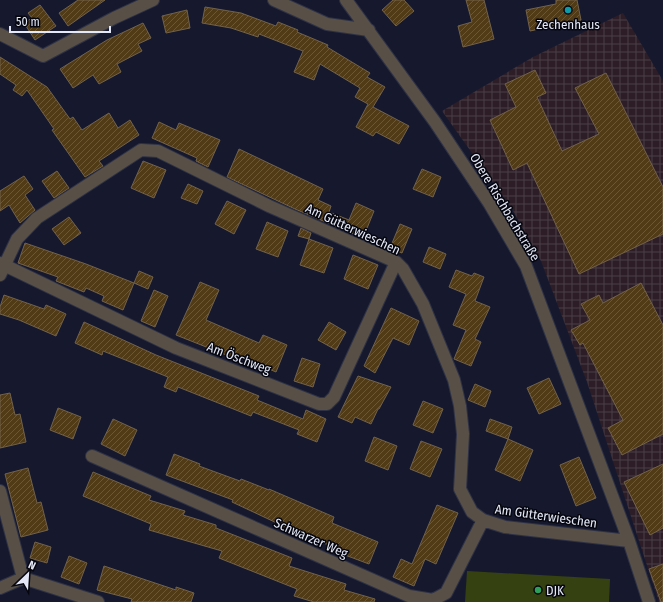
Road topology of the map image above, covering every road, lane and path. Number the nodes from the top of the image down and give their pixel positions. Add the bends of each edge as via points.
1 (154, 0) edge
2 (274, 0) edge
3 (346, 0) edge
4 (369, 30) junction
5 (0, 34) edge
6 (396, 262) junction
7 (1, 268) edge
8 (92, 456) dead end
9 (0, 491) edge
10 (483, 520) junction
11 (629, 541) junction
12 (23, 578) junction
13 (0, 588) edge
14 (98, 602) edge
15 (649, 602) edge

1 - 5 street via 43,56
2 - 4 street via 327,24
3 - 4 street, Obere Rischbachstraße
4 - 11 street, Obere Rischbachstraße via 481,190 526,266
6 - 7 street, Am Gütterwieschen via 149,149 141,150 37,218 17,239
6 - 7 street, Am Öschweg via 334,397 327,404 319,404 176,348
6 - 10 street, Am Gütterwieschen via 403,269 423,304 454,380 463,434 460,489 472,512
8 - 10 street, Schwarzer Weg via 409,596 433,600 446,593
9 - 12 street
10 - 11 street, Am Gütterwieschen via 506,527
11 - 15 street, Obere Rischbachstraße
12 - 13 street
12 - 14 street

